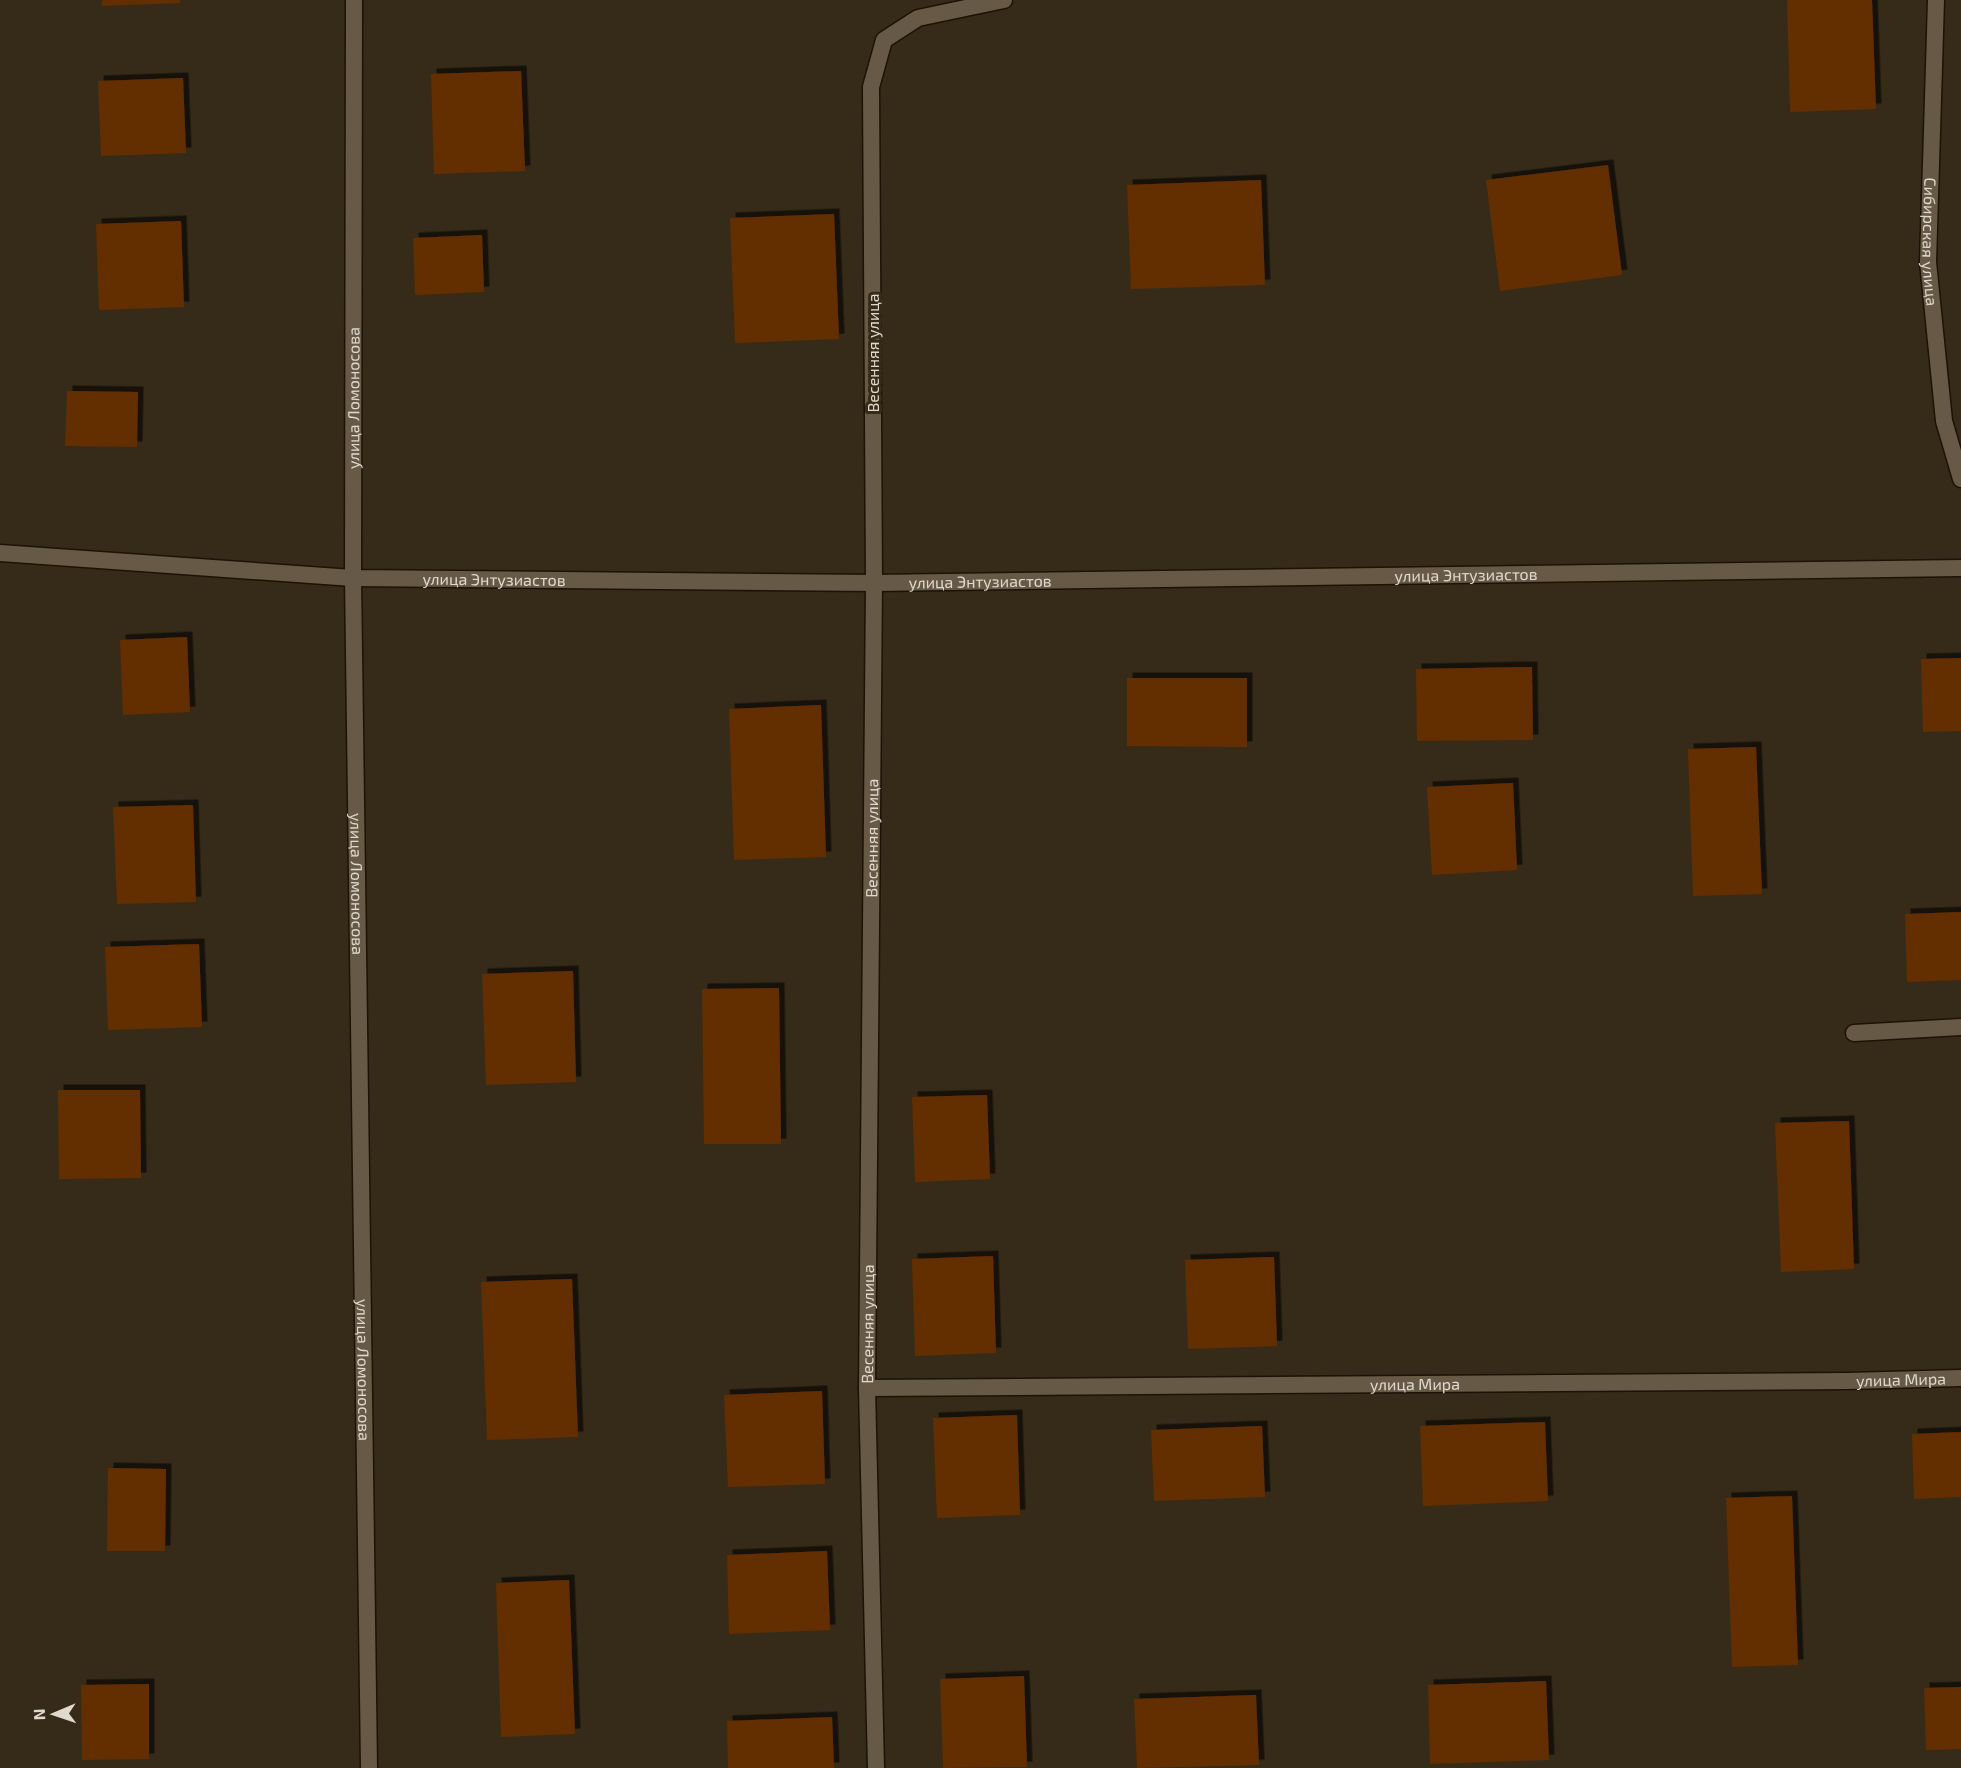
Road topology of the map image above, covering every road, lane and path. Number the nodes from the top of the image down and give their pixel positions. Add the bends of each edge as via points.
1 (354, 0) edge
2 (1004, 0) edge
3 (1936, 0) edge
4 (1961, 479) edge
5 (0, 553) edge
6 (1961, 568) edge
7 (353, 578) junction
8 (874, 583) junction
9 (1961, 1027) edge
10 (1854, 1033) dead end
11 (1961, 1378) edge
12 (867, 1388) junction
13 (369, 1768) edge
14 (876, 1768) edge

1 - 7 street, улица Ломоносова
2 - 8 street, Весенняя улица via 918,18 884,40 870,87
3 - 4 street, Сибирская улица via 1928,262 1944,421
5 - 7 street, улица Энтузиастов
6 - 8 street, улица Энтузиастов
7 - 8 street, улица Энтузиастов
7 - 13 street, улица Ломоносова
8 - 12 street, Весенняя улица
9 - 10 street
11 - 12 street, улица Мира
12 - 14 street, Весенняя улица

